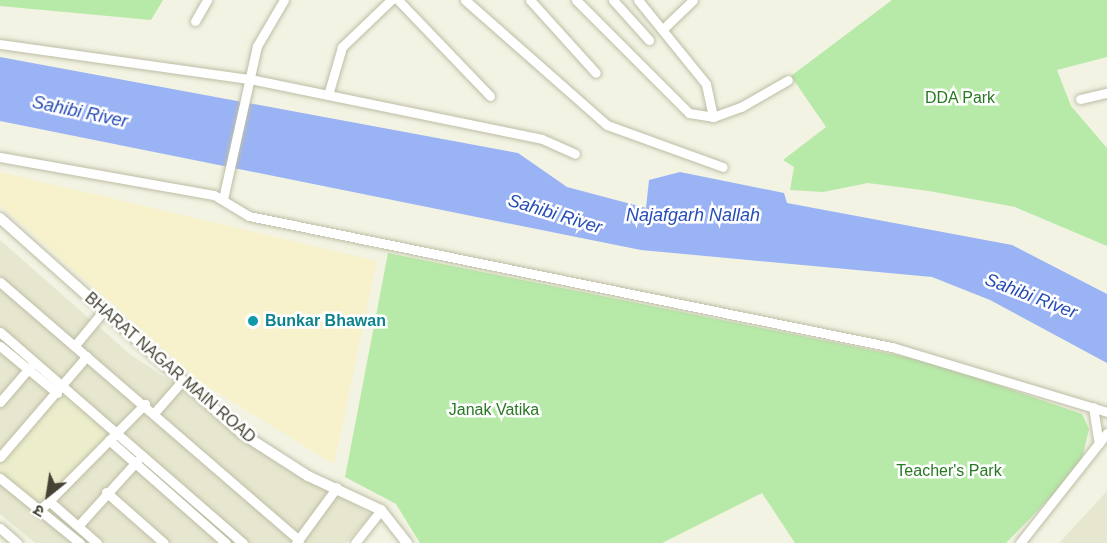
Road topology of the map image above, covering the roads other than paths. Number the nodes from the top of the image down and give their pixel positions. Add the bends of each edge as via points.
1 (207, 0) edge
2 (284, 0) edge
3 (390, 0) edge
4 (398, 0) edge
5 (465, 0) edge
6 (530, 0) edge
7 (576, 0) edge
8 (613, 0) edge
9 (638, 0) edge
10 (686, 2) edge
11 (195, 21) dead end
12 (664, 28) junction
13 (650, 40) dead end
14 (0, 44) edge
15 (596, 73) dead end
16 (250, 79) junction
17 (788, 80) dead end
18 (1107, 93) edge
19 (328, 94) junction
20 (490, 96) dead end
21 (1080, 99) dead end
22 (713, 117) junction
23 (575, 154) dead end
24 (0, 157) edge
25 (723, 167) dead end
26 (223, 199) junction
27 (0, 218) edge
28 (0, 282) edge
29 (104, 310) junction
30 (0, 332) edge
31 (76, 344) junction
32 (0, 346) edge
33 (87, 356) junction
34 (35, 362) junction
35 (27, 369) junction
36 (182, 381) junction
37 (60, 390) junction
38 (0, 401) edge
39 (145, 404) junction
40 (1093, 407) junction
41 (155, 412) junction
42 (1107, 412) edge
43 (1107, 433) edge
44 (118, 435) junction
45 (109, 440) junction
46 (1099, 444) junction
47 (0, 456) edge
48 (142, 456) junction
49 (134, 464) junction
50 (0, 478) edge
51 (337, 487) junction
52 (106, 492) junction
53 (49, 501) junction
54 (41, 508) junction
55 (381, 510) junction
56 (78, 526) junction
57 (0, 528) edge
58 (298, 541) edge
59 (17, 543) edge
60 (80, 543) edge
61 (96, 543) edge
62 (164, 543) edge
63 (226, 543) edge
64 (243, 543) edge
65 (355, 543) edge
66 (407, 543) edge
67 (1020, 543) edge

1 - 11 street
2 - 16 street via 258,46
3 - 19 street via 342,47
4 - 20 street
5 - 25 street via 607,125
6 - 15 street
7 - 22 street via 676,105 689,113
8 - 13 street
9 - 12 street
10 - 12 street
12 - 22 street via 706,84
14 - 16 street
16 - 19 street
16 - 26 street
17 - 22 street
18 - 21 street
19 - 23 street via 542,139
24 - 26 street
26 - 40 street via 249,216 892,346
27 - 29 street, BHARAT NAGAR MAIN ROAD
28 - 31 street
29 - 31 street
29 - 36 street, BHARAT NAGAR MAIN ROAD
30 - 34 street
31 - 33 street
32 - 35 street
33 - 37 street
33 - 39 street
34 - 35 street
34 - 37 street
35 - 37 street
35 - 38 street
36 - 41 street
36 - 51 street, BHARAT NAGAR MAIN ROAD via 276,458
37 - 44 street
37 - 47 street
39 - 41 street
39 - 44 street
40 - 42 street
40 - 46 street
41 - 58 street
43 - 46 street
44 - 45 street
44 - 48 street
45 - 49 street
45 - 53 street
46 - 67 street
48 - 49 street
48 - 64 street
49 - 52 street
49 - 63 street
50 - 54 street
51 - 55 street, BHARAT NAGAR MAIN ROAD
51 - 58 street
52 - 56 street
52 - 62 street
53 - 54 street
53 - 56 street
54 - 60 street
55 - 65 street
55 - 66 street, BHARAT NAGAR MAIN ROAD
56 - 61 street
57 - 59 street

